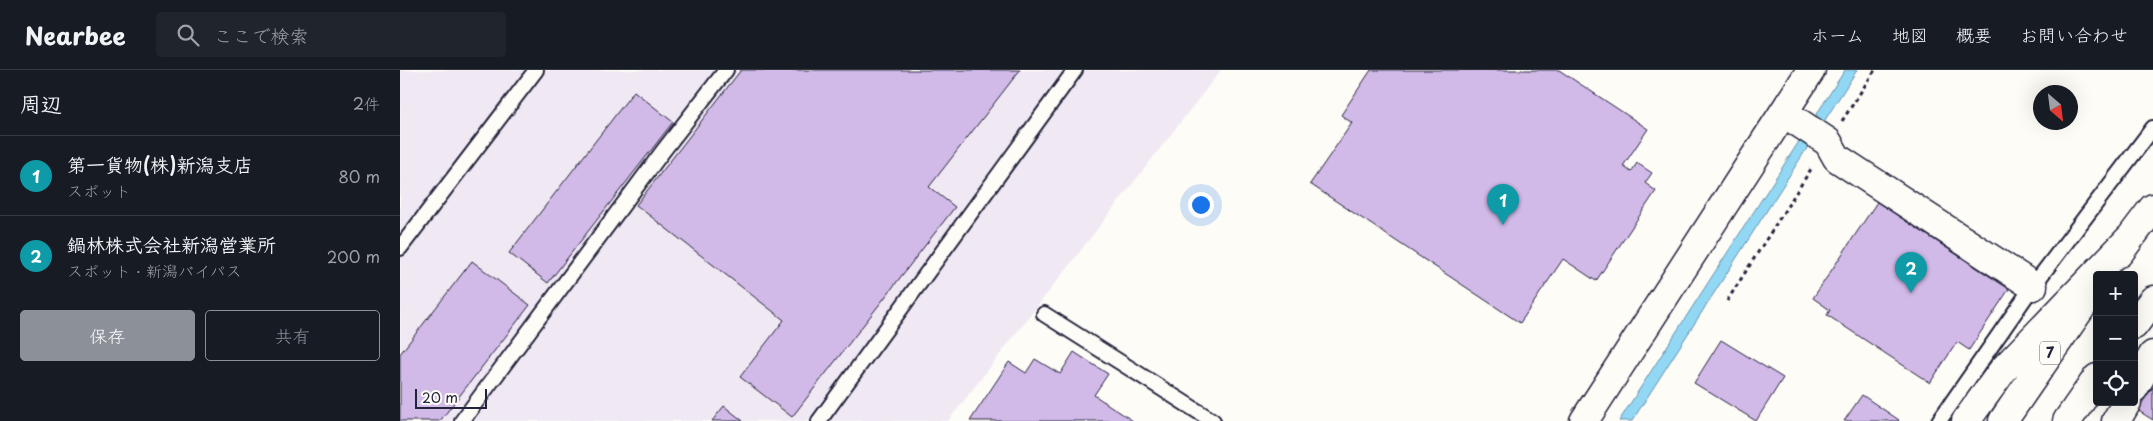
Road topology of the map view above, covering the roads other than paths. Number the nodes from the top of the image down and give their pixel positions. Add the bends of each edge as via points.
1 (536, 70) edge
2 (726, 70) edge
3 (1075, 70) edge
4 (1811, 70) edge
5 (1784, 112) junction
6 (2153, 128) edge
7 (2153, 208) edge
8 (2129, 239) junction
9 (400, 248) edge
10 (2107, 271) edge
11 (2033, 286) junction
12 (2093, 292) edge
13 (2153, 300) edge
14 (1044, 314) dead end
15 (2138, 320) edge
16 (2153, 355) edge
17 (2138, 381) edge
18 (2093, 384) edge
19 (2093, 398) edge
20 (2124, 406) edge
21 (462, 421) edge
22 (819, 421) edge
23 (1213, 421) edge
24 (1584, 421) edge
25 (1939, 421) edge
26 (1966, 421) edge
27 (2003, 421) edge
28 (2067, 421) edge
29 (2080, 421) edge
30 (2116, 421) edge

1 - 9 lane
2 - 21 lane
3 - 22 lane
4 - 5 main road
5 - 11 main road via 1828,142 1837,158
5 - 24 main road
6 - 11 lane
7 - 8 main road
8 - 10 main road
8 - 26 main road via 2003,370
11 - 25 lane
12 - 27 main road, 7
13 - 15 main road
14 - 23 lane
16 - 17 main road
18 - 28 main road
19 - 29 main road
20 - 30 main road

